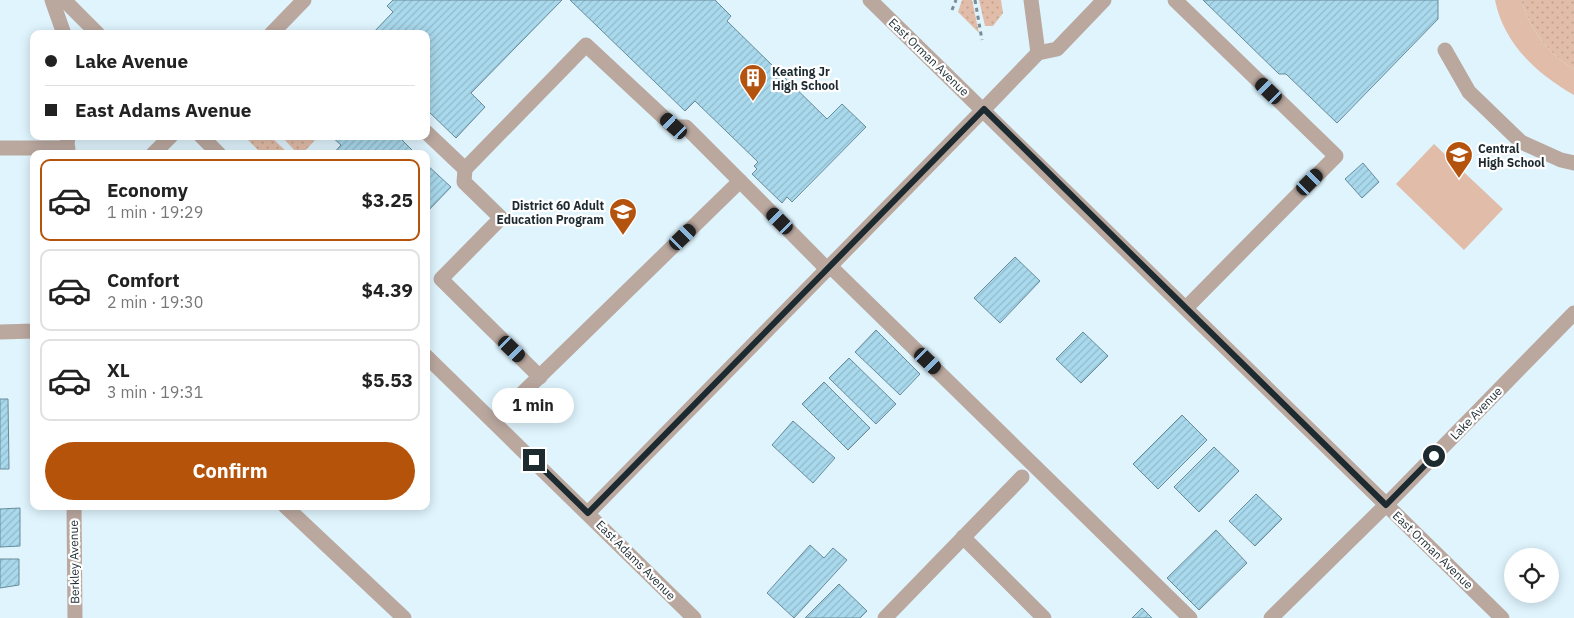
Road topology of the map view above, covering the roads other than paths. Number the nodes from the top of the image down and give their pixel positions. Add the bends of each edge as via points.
1 (52, 0) edge
2 (64, 0) edge
3 (304, 0) edge
4 (870, 0) edge
5 (1031, 0) edge
6 (1104, 0) edge
7 (1175, 0) edge
8 (63, 30) edge
9 (94, 30) edge
10 (275, 30) edge
11 (1445, 50) dead end
12 (1038, 52) junction
13 (984, 109) junction
14 (430, 136) edge
15 (167, 140) edge
16 (205, 140) edge
17 (67, 146) edge
18 (0, 148) edge
19 (157, 150) edge
20 (215, 150) edge
21 (1574, 163) edge
22 (465, 170) junction
23 (740, 181) junction
24 (830, 268) junction
25 (1186, 308) junction
26 (1574, 313) edge
27 (30, 331) edge
28 (0, 332) edge
29 (430, 360) edge
30 (540, 377) junction
31 (494, 421) junction
32 (1022, 477) dead end
33 (1386, 505) junction
34 (74, 510) edge
35 (289, 510) edge
36 (588, 513) junction
37 (963, 537) junction
38 (75, 618) edge
39 (404, 618) edge
40 (694, 618) edge
41 (884, 618) edge
42 (1044, 618) edge
43 (1190, 618) edge
44 (1271, 618) edge
45 (1502, 618) edge

1 - 8 street
2 - 9 street
3 - 10 street
4 - 13 street, East Orman Avenue
5 - 12 street
6 - 12 street via 1057,49
7 - 25 street via 1336,156
11 - 21 street via 1469,92 1521,142
12 - 13 street
13 - 24 street
13 - 25 street, East Orman Avenue
14 - 22 street
15 - 19 street
16 - 20 street
17 - 18 street
22 - 23 street via 586,45 674,126 686,126
22 - 30 street via 464,182 501,218 441,279
23 - 24 street
23 - 30 street
24 - 36 street
24 - 43 street
25 - 33 street, East Orman Avenue
26 - 33 street, Lake Avenue
27 - 28 street
29 - 31 street, East Adams Avenue
30 - 31 street
31 - 36 street, East Adams Avenue
32 - 37 street
33 - 44 street, Lake Avenue
33 - 45 street, East Orman Avenue
34 - 38 street, Berkley Avenue
35 - 39 street
36 - 40 street, East Adams Avenue
37 - 41 street
37 - 42 street

